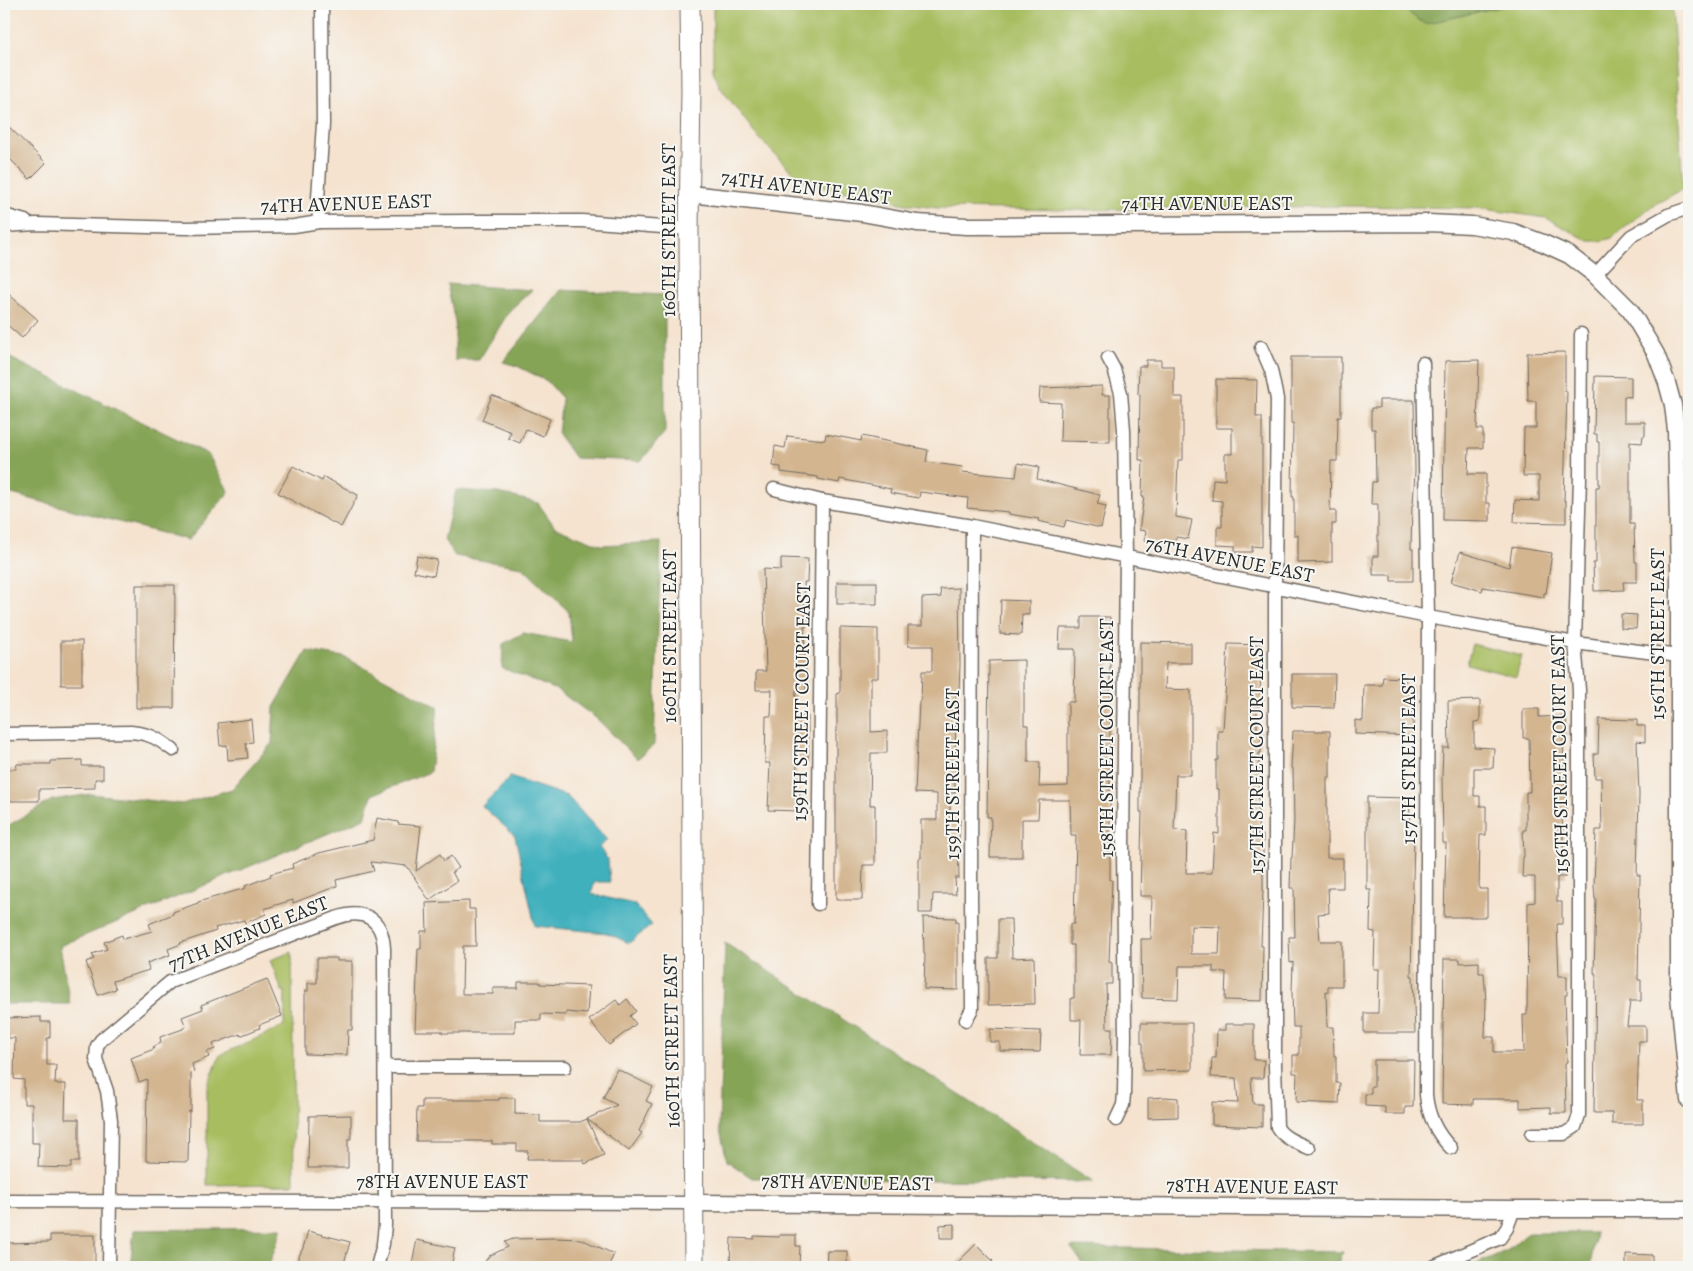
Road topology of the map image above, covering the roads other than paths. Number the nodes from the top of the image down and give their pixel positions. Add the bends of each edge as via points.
1 (322, 4) edge
2 (690, 4) edge
3 (690, 194) junction
4 (1689, 208) edge
5 (4, 215) edge
6 (319, 222) junction
7 (36, 224) junction
8 (4, 226) edge
9 (689, 229) junction
10 (1595, 275) junction
11 (1581, 334) dead end
12 (1261, 347) dead end
13 (1108, 358) dead end
14 (1423, 363) dead end
15 (774, 489) dead end
16 (822, 501) junction
17 (972, 526) junction
18 (1126, 557) junction
19 (1684, 569) edge
20 (1275, 587) junction
21 (1428, 617) junction
22 (1575, 643) junction
23 (1679, 656) junction
24 (1684, 700) edge
25 (4, 734) edge
26 (174, 750) dead end
27 (818, 904) dead end
28 (1681, 1017) junction
29 (966, 1020) dead end
30 (1689, 1044) edge
31 (565, 1066) dead end
32 (385, 1068) junction
33 (1689, 1100) edge
34 (1116, 1120) dead end
35 (1532, 1134) dead end
36 (1309, 1148) dead end
37 (1451, 1148) dead end
38 (4, 1201) edge
39 (111, 1201) junction
40 (385, 1202) junction
41 (695, 1203) junction
42 (1689, 1208) edge
43 (1514, 1209) junction
44 (110, 1261) edge
45 (377, 1267) edge
46 (694, 1267) edge
47 (1433, 1267) edge

1 - 6 street via 323,124
2 - 3 main road, 160TH STREET EAST
3 - 9 main road, 160TH STREET EAST
3 - 10 street, 74TH AVENUE EAST via 862,213 917,223 967,226 1472,225 1514,232 1543,243 1569,255
4 - 10 street via 1668,215 1630,236
5 - 7 street
6 - 7 street, 74TH AVENUE EAST via 294,226 186,228
6 - 9 street, 74TH AVENUE EAST via 582,221
7 - 8 street, 74TH AVENUE EAST
9 - 41 main road, 160TH STREET EAST
10 - 19 street, 156TH STREET EAST via 1630,310 1656,354 1667,383 1676,430
11 - 22 street, 156TH STREET COURT EAST
12 - 20 street, 157TH STREET COURT EAST via 1271,370 1277,398
13 - 18 street, 158TH STREET COURT EAST via 1121,393
14 - 21 street, 157TH STREET EAST
15 - 16 street, 76TH AVENUE EAST
16 - 17 street, 76TH AVENUE EAST
16 - 27 street, 159TH STREET COURT EAST
17 - 18 street, 76TH AVENUE EAST
17 - 29 street, 159TH STREET EAST via 972,1009
18 - 20 street, 76TH AVENUE EAST
18 - 34 street, 158TH STREET COURT EAST via 1125,1056 1123,1105
19 - 23 street, 156TH STREET EAST
20 - 21 street, 76TH AVENUE EAST
20 - 36 street, 157TH STREET COURT EAST via 1277,1127 1287,1137
21 - 22 street, 76TH AVENUE EAST
21 - 37 street, 157TH STREET EAST via 1426,1095 1435,1129
22 - 23 street, 76TH AVENUE EAST
22 - 35 street, 156TH STREET COURT EAST via 1579,690 1579,1115 1575,1127 1564,1134
23 - 24 street, 156TH STREET EAST
24 - 28 street, 156TH STREET EAST
25 - 26 street via 131,732 147,734
28 - 30 street
28 - 33 street
31 - 32 street
32 - 39 street, 77TH AVENUE EAST via 384,938 367,915 347,914 170,982 97,1046 96,1059 111,1112
32 - 40 street
38 - 39 street, 78TH AVENUE EAST
39 - 40 street, 78TH AVENUE EAST
39 - 44 street
40 - 41 street, 78TH AVENUE EAST
40 - 45 street via 383,1244
41 - 43 street, 78TH AVENUE EAST
41 - 46 main road, 160TH STREET EAST
42 - 43 street, 78TH AVENUE EAST
43 - 47 street via 1500,1238

